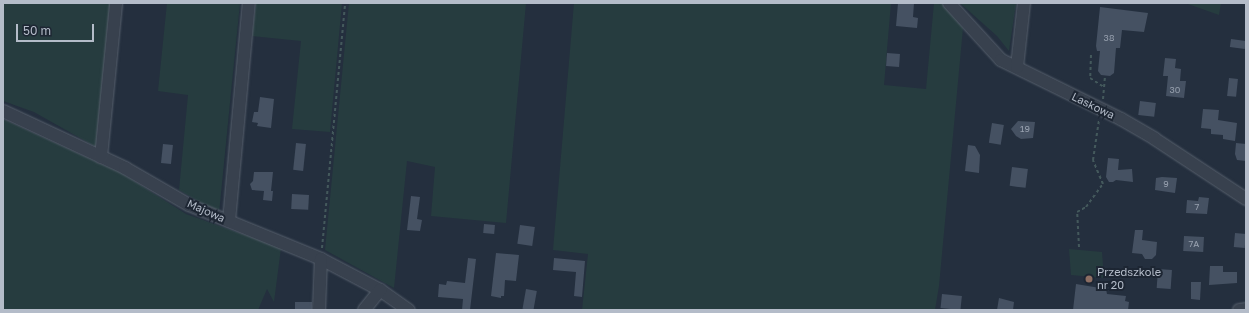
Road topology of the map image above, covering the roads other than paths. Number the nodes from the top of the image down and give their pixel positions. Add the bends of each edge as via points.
1 (116, 3) edge
2 (249, 3) edge
3 (949, 3) edge
4 (1024, 3) edge
5 (1017, 67) junction
6 (3, 111) edge
7 (101, 157) junction
8 (1246, 199) edge
9 (229, 221) junction
10 (321, 259) junction
11 (380, 290) junction
12 (319, 310) edge
13 (364, 310) edge
14 (409, 310) edge
15 (1239, 310) edge
16 (1246, 310) edge

1 - 7 street
2 - 9 street
3 - 5 street, Laskowa via 1001,60
4 - 5 street
5 - 8 street, Laskowa via 1121,119
6 - 7 street, Majowa
7 - 9 street, Majowa via 189,205
9 - 10 street, Majowa
10 - 11 street, Majowa
10 - 12 street
11 - 13 street
11 - 14 street, Majowa
15 - 16 street

